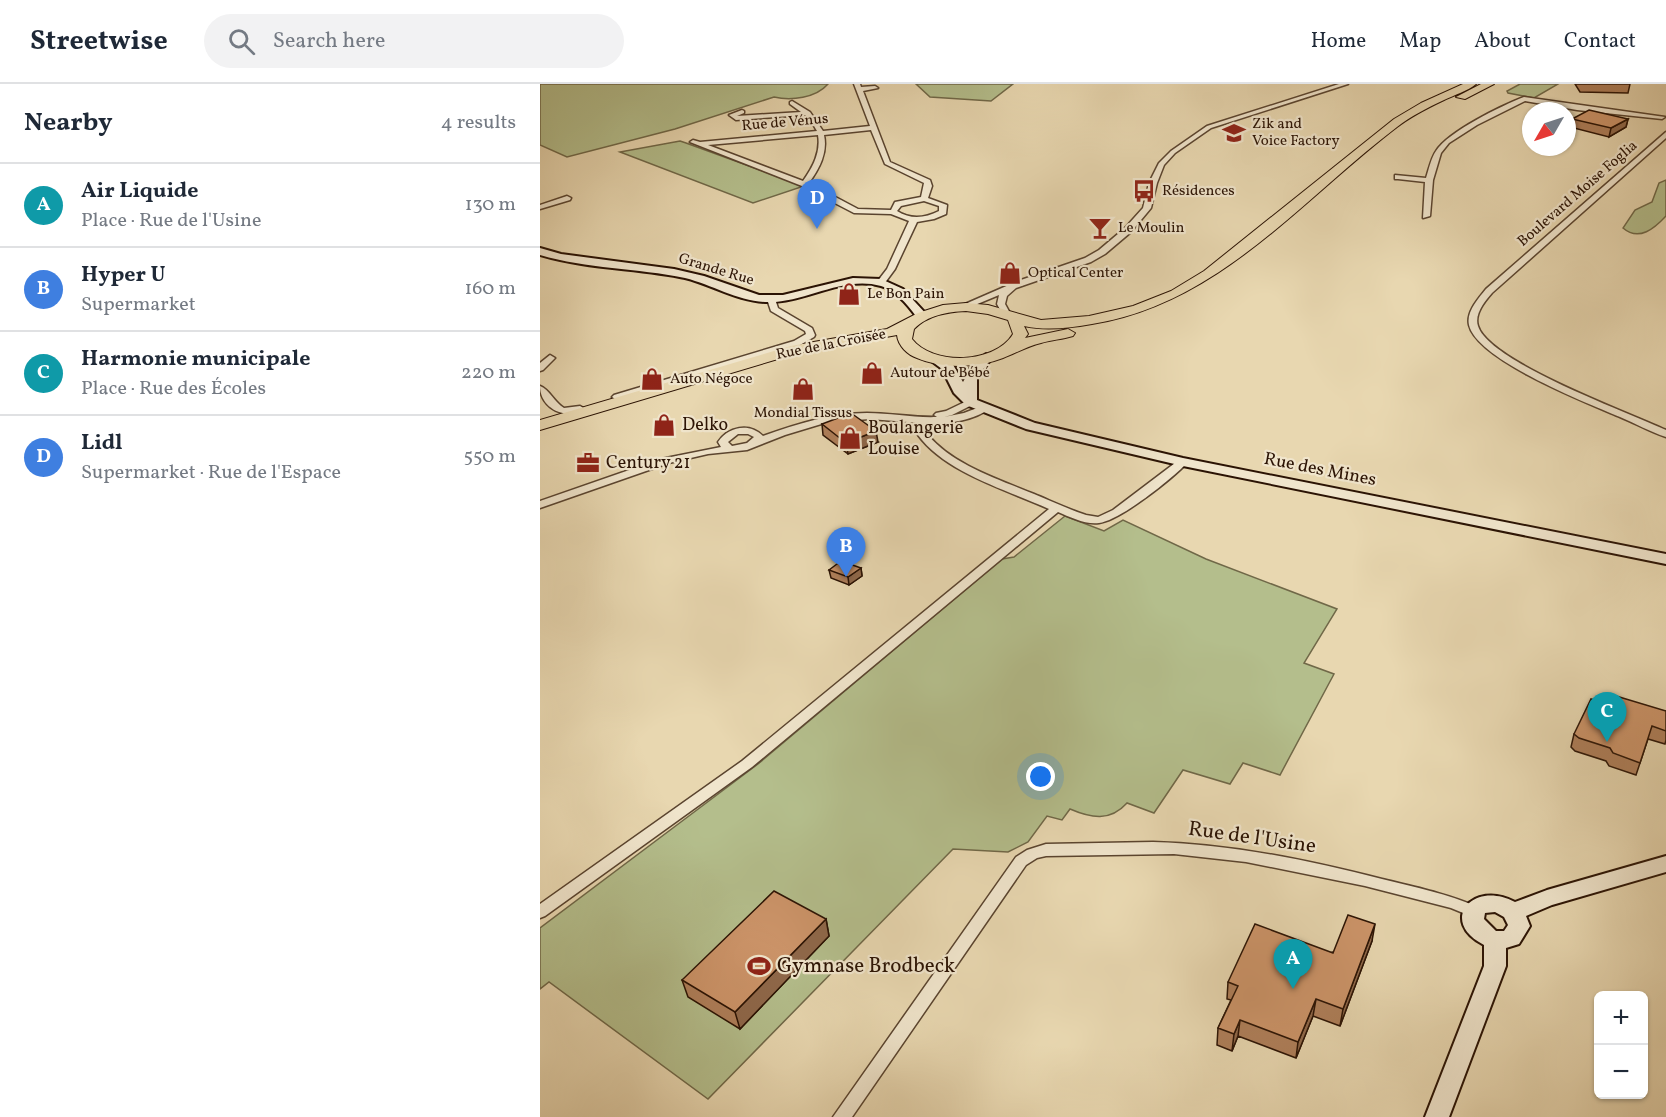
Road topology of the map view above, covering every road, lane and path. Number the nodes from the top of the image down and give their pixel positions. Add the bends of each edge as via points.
1 (1345, 84) edge
2 (1472, 84) edge
3 (1489, 84) edge
4 (858, 86) edge
5 (875, 88) dead end
6 (792, 103) dead end
7 (742, 112) dead end
8 (808, 113) junction
9 (1662, 114) edge
10 (874, 128) junction
11 (822, 133) junction
12 (1666, 134) edge
13 (1398, 177) dead end
14 (1429, 180) junction
15 (805, 184) junction
16 (567, 198) dead end
17 (924, 199) junction
18 (540, 207) edge
19 (892, 212) junction
20 (1426, 216) dead end
21 (914, 219) junction
22 (540, 251) edge
23 (1228, 276) dead end
24 (881, 282) junction
25 (1021, 283) junction
26 (771, 299) junction
27 (1192, 300) dead end
28 (913, 303) junction
29 (954, 308) junction
30 (1011, 317) junction
31 (917, 319) junction
32 (908, 346) junction
33 (1012, 347) junction
34 (550, 358) dead end
35 (986, 358) junction
36 (936, 360) junction
37 (540, 368) edge
38 (540, 389) edge
39 (978, 405) junction
40 (925, 422) junction
41 (540, 425) edge
42 (540, 432) edge
43 (1666, 434) edge
44 (756, 437) junction
45 (726, 445) junction
46 (1182, 462) junction
47 (540, 505) edge
48 (1057, 508) junction
49 (1666, 560) edge
50 (1666, 864) edge
51 (1473, 911) junction
52 (540, 912) edge
53 (1513, 912) junction
54 (1495, 939) junction
55 (842, 1117) edge
56 (1437, 1117) edge

1 - 25 street via 1227,120 1192,138 1161,164 1147,208 1128,230 1088,260
2 - 30 main road, Rue de la Croisée via 1397,122 1191,287 1144,308 1093,320 1039,324
3 - 23 main road via 1418,119
4 - 5 street
4 - 10 street
6 - 8 street
7 - 8 street via 732,115 736,118
8 - 11 street
9 - 14 street via 1577,108 1524,99 1447,142 1438,153
10 - 11 street, Rue de Vénus
10 - 17 street via 887,163 927,182
11 - 15 street via 819,161
11 - 15 street, Rue de Vénus via 695,143
12 - 43 street, Boulevard Moise Foglia via 1488,291 1473,316 1473,326 1499,355
13 - 14 street
14 - 20 street
15 - 19 street via 857,211
16 - 18 street
17 - 19 street via 903,201
17 - 21 street via 943,205 943,212
19 - 21 street
21 - 24 street
22 - 26 street, Grande Rue via 682,274 740,294
24 - 26 street, Grande Rue via 850,283
24 - 28 street
25 - 29 street
25 - 30 street via 1004,295 1001,304
26 - 38 street via 774,309 811,335 797,343 568,412 558,410
27 - 33 main road via 1137,320
28 - 29 street
28 - 31 street
29 - 30 main road, Rue de la Croisée via 985,309
29 - 31 main road, Rue de la Croisée
30 - 33 main road via 1022,335
31 - 32 main road via 906,330 904,339
31 - 41 main road, Rue de la Croisée via 891,333 796,349
32 - 36 main road
32 - 42 main road via 877,345 801,354
33 - 35 main road
34 - 37 street
35 - 36 main road
35 - 39 street via 969,378 967,387
36 - 39 street via 947,366 961,393
39 - 40 street via 947,422
39 - 44 street via 937,416 835,411
39 - 46 street, Rue des Mines via 1043,429
40 - 44 street via 831,417
40 - 48 street via 923,435 932,447
44 - 45 street via 745,448
44 - 45 street via 737,431 727,436
45 - 47 street via 630,472
46 - 48 street via 1101,520
46 - 49 street, Rue des Mines
48 - 52 street via 747,764
50 - 53 street via 1547,898
51 - 53 street via 1489,903 1503,905
51 - 54 street via 1476,928
51 - 55 street, Rue de l'Usine via 1325,870 1218,852 1163,848 1046,850 1032,854 1021,861
53 - 54 street via 1519,926 1517,933 1504,940
54 - 56 street via 1495,966

